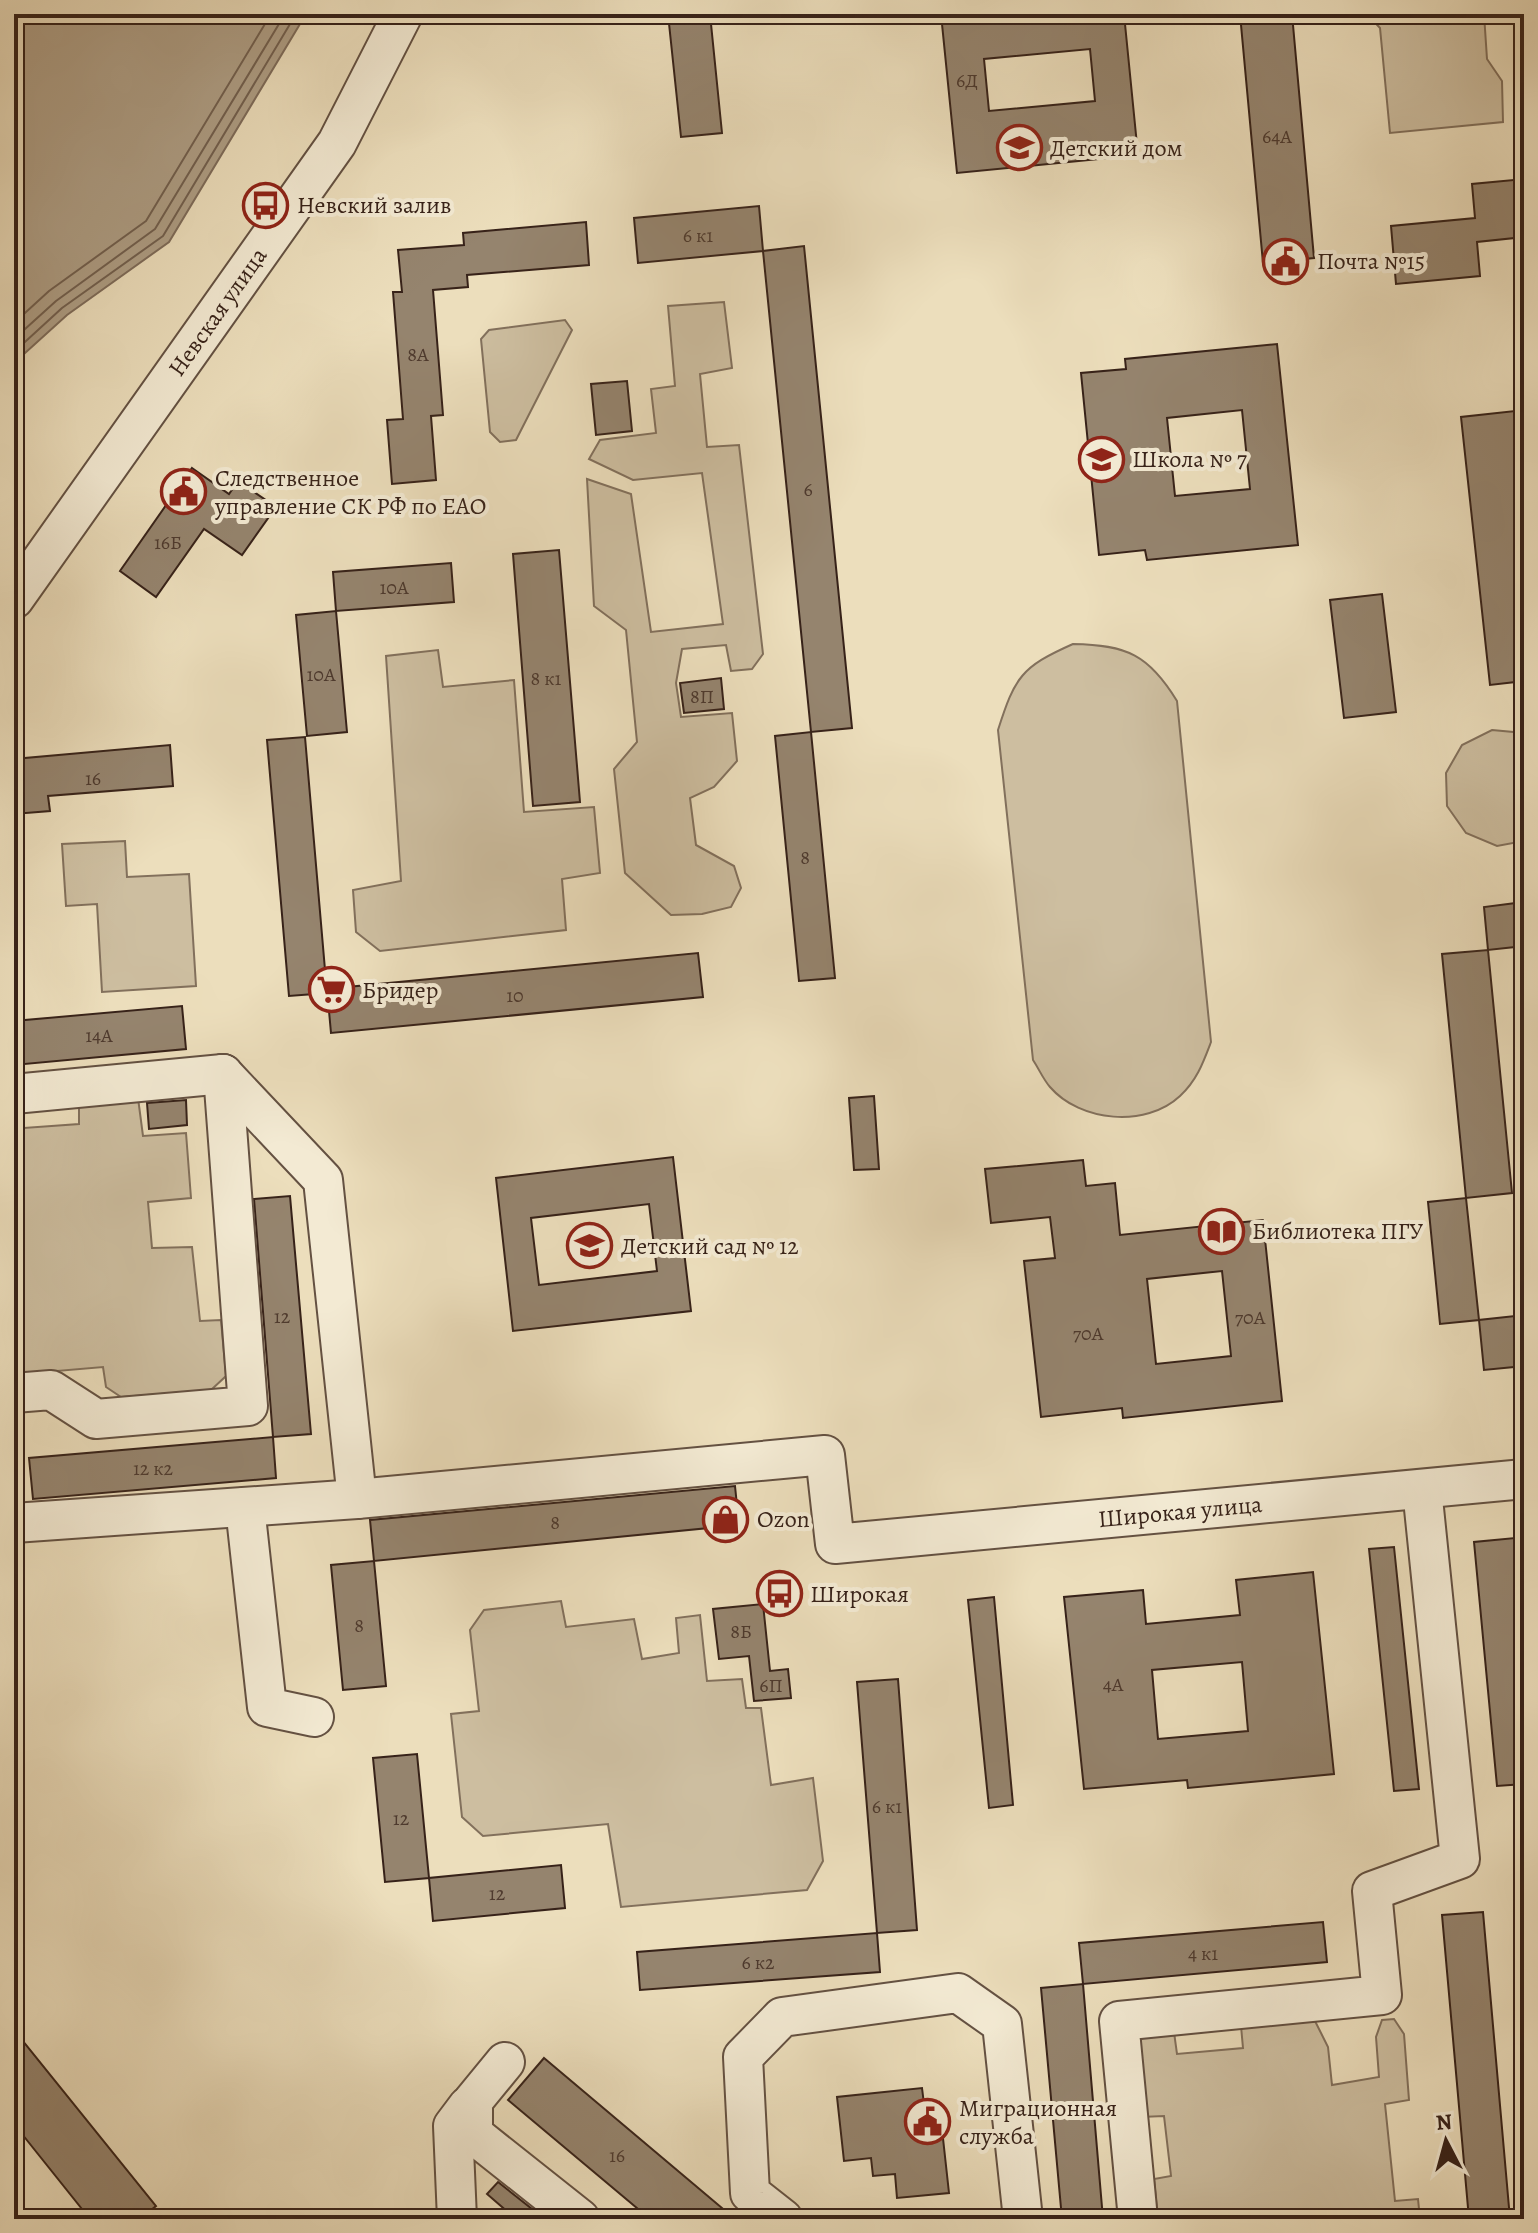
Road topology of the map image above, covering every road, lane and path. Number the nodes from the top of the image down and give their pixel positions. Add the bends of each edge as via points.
1 (403, 14) edge
2 (14, 599) edge
3 (223, 1074) junction
4 (14, 1094) edge
5 (14, 1393) edge
6 (1524, 1479) edge
7 (1422, 1489) junction
8 (357, 1499) junction
9 (245, 1507) junction
10 (14, 1523) edge
11 (314, 1717) dead end
12 (505, 2062) dead end
13 (473, 2101) junction
14 (457, 2219) edge
15 (580, 2219) edge
16 (783, 2219) edge
17 (1023, 2219) edge
18 (1138, 2219) edge

1 - 2 street, Невская улица via 337,143
3 - 4 street
3 - 5 street via 248,1406 96,1419 51,1390
3 - 8 street via 323,1180
6 - 7 street, Широкая улица
7 - 8 street, Широкая улица via 835,1544 825,1455
7 - 18 street via 1460,1859 1372,1891 1382,1995 1119,2021
8 - 9 street
9 - 10 street
9 - 11 street via 267,1707
12 - 13 street
13 - 14 street via 453,2126
13 - 15 street via 473,2134
16 - 17 street via 750,2193 743,2057 782,2017 958,1993 1002,2024

